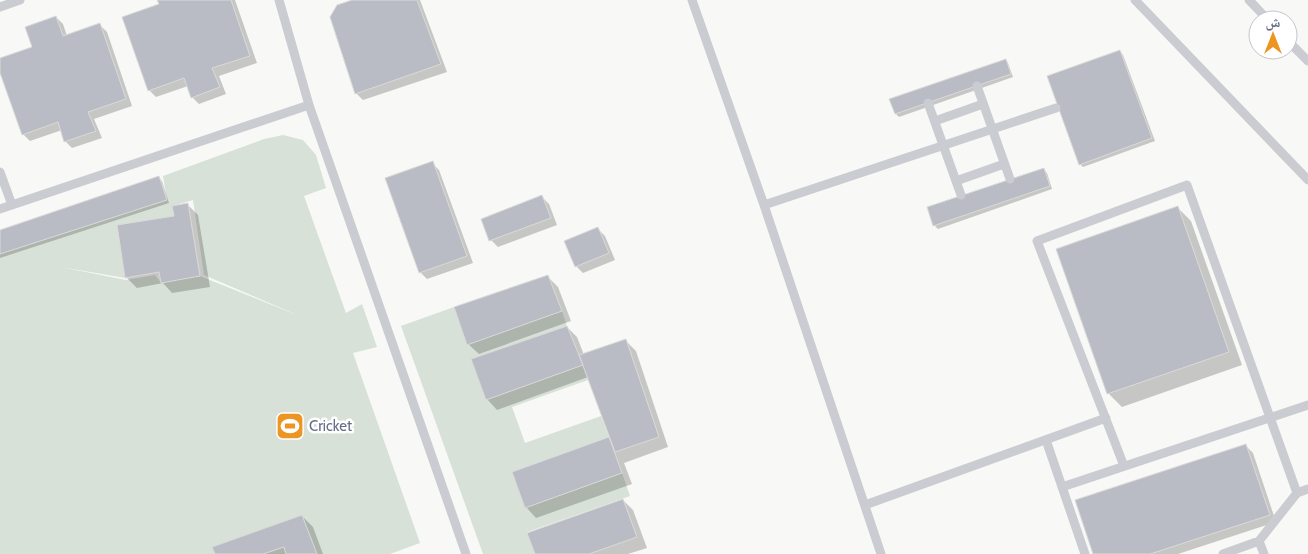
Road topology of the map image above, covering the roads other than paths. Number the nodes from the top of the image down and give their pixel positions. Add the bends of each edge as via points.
1 (19, 0) edge
2 (279, 0) edge
3 (692, 0) edge
4 (1135, 0) edge
5 (1249, 0) edge
6 (0, 7) edge
7 (1258, 10) edge
8 (1298, 51) edge
9 (1308, 61) edge
10 (977, 86) dead end
11 (928, 103) dead end
12 (983, 104) junction
13 (310, 105) junction
14 (1056, 108) dead end
15 (935, 121) junction
16 (992, 129) junction
17 (944, 146) junction
18 (1004, 164) junction
19 (0, 172) edge
20 (1010, 179) dead end
21 (1308, 180) edge
22 (956, 181) junction
23 (961, 195) dead end
24 (12, 205) junction
25 (764, 205) junction
26 (0, 209) edge
27 (1308, 405) edge
28 (1106, 418) junction
29 (1270, 418) junction
30 (1046, 440) junction
31 (1124, 466) junction
32 (1062, 487) junction
33 (1308, 489) edge
34 (1297, 493) junction
35 (865, 505) junction
36 (1260, 541) junction
37 (466, 554) edge
38 (881, 554) edge
39 (1085, 554) edge
40 (1223, 554) edge
41 (1264, 554) edge

1 - 6 lane
2 - 13 lane
3 - 25 lane
4 - 21 lane
5 - 7 lane
8 - 9 lane
10 - 12 lane
11 - 15 lane
12 - 15 lane
12 - 16 lane
13 - 24 lane
13 - 37 lane
14 - 16 lane
15 - 17 lane
16 - 17 lane
16 - 18 lane
17 - 22 lane
17 - 25 lane
18 - 20 lane
18 - 22 lane
19 - 24 lane
22 - 23 lane
24 - 26 lane
25 - 35 lane
27 - 29 lane
28 - 29 lane via 1037,240 1187,185
28 - 30 lane
28 - 31 lane
29 - 31 lane
29 - 34 lane
30 - 32 lane
30 - 35 lane
31 - 32 lane
32 - 39 lane
33 - 34 lane
34 - 36 lane
35 - 38 lane
36 - 40 lane
36 - 41 lane

